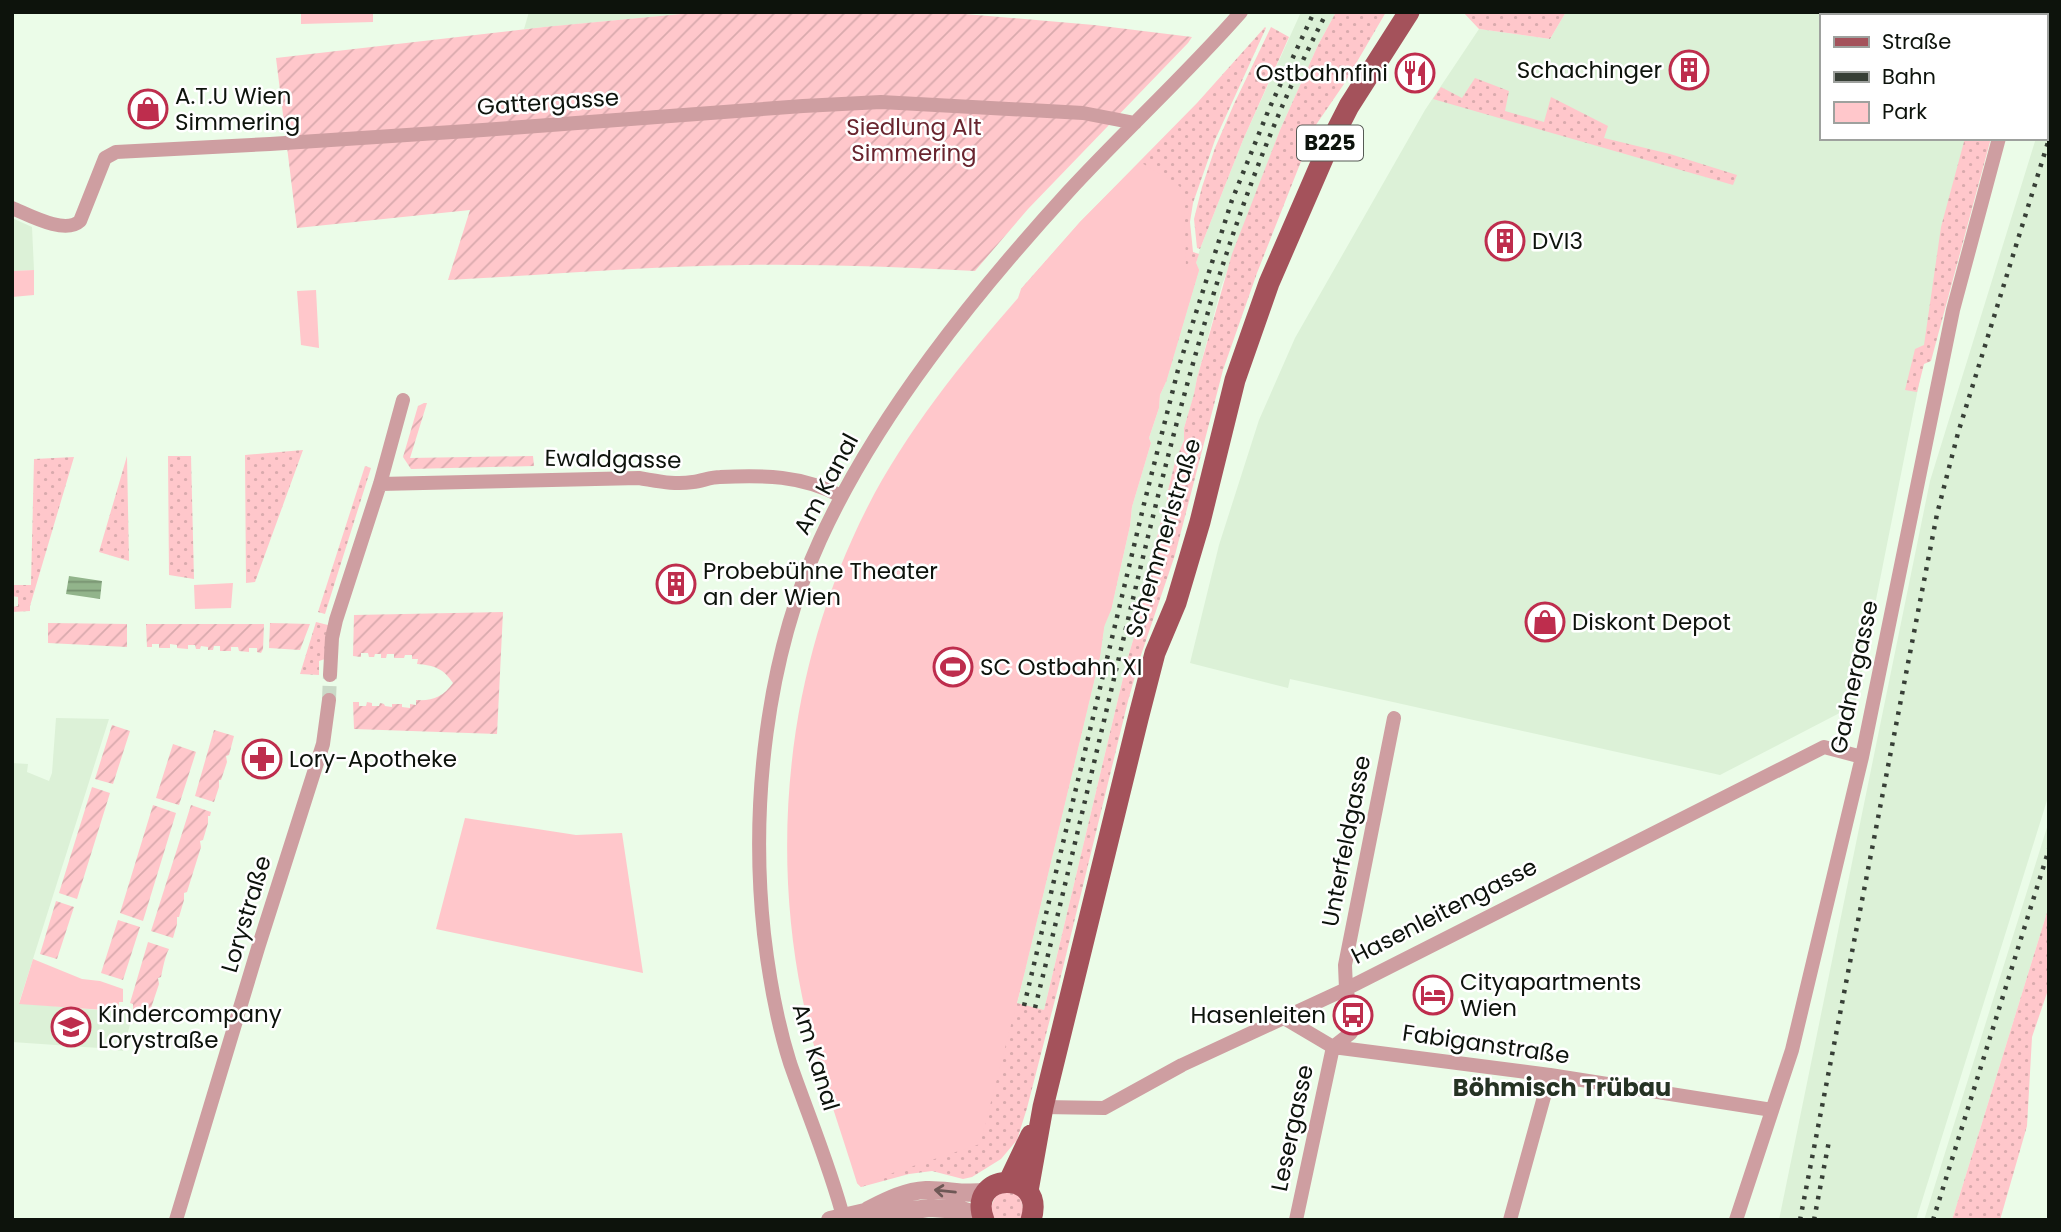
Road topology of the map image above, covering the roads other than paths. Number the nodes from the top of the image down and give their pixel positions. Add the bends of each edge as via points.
1 (1241, 12) edge
2 (1409, 12) edge
3 (1135, 123) junction
4 (1998, 140) edge
5 (12, 208) edge
6 (403, 400) dead end
7 (380, 484) junction
8 (841, 496) junction
9 (330, 676) tunnel mouth
10 (329, 700) tunnel mouth
11 (1394, 718) dead end
12 (1862, 757) junction
13 (1346, 989) junction
14 (1284, 1018) junction
15 (1333, 1047) junction
16 (1550, 1075) junction
17 (1043, 1107) junction
18 (1772, 1110) junction
19 (1009, 1181) junction
20 (987, 1191) junction
21 (1028, 1191) junction
22 (865, 1212) junction
23 (1297, 1217) edge
24 (983, 1218) edge
25 (839, 1219) edge
26 (176, 1220) edge
27 (1031, 1220) edge
28 (1312, 1220) edge
29 (1510, 1220) edge
30 (1736, 1220) edge

1 - 3 street, Am Kanal
2 - 17 main road, Schemmerlstraße / B225 via 1328,147 1269,283 1235,380 1200,522 1138,719
3 - 5 street, Gattergasse via 1083,113 881,102 117,152 105,158 76,225 50,223
3 - 8 street, Am Kanal via 989,283 902,399
4 - 12 street, Gadnergasse via 1953,310
6 - 7 street
7 - 8 street, Ewaldgasse via 639,478 670,484 716,477 782,478 820,485
7 - 9 street via 336,620
8 - 25 street, Am Kanal via 803,582 781,658 765,751 760,853 764,935 779,1019
10 - 26 street, Lorystraße via 323,744
11 - 13 street, Unterfeldgasse via 1345,965
12 - 13 street, Hasenleitengasse via 1824,747
12 - 18 street, Gadnergasse via 1792,1050
13 - 14 street, Hasenleitengasse
13 - 15 street, Unterfeldgasse via 1353,1015 1351,1033
14 - 15 street, Fabiganstraße
14 - 17 street, Hasenleitengasse via 1182,1065 1104,1108
15 - 16 street, Fabiganstraße
15 - 23 street, Lesergasse
16 - 18 street, Fabiganstraße
16 - 29 street
17 - 19 main road, Schemmerlstraße / B225
17 - 21 main road, Schemmerlstraße / B225
18 - 30 street, Gadnergasse
19 - 20 main road
19 - 21 main road
20 -> 22 street via 918,1191
20 - 24 main road via 982,1199
21 - 27 main road, B225 via 1033,1200
22 - 24 street via 945,1208
22 - 25 street
23 - 28 street

